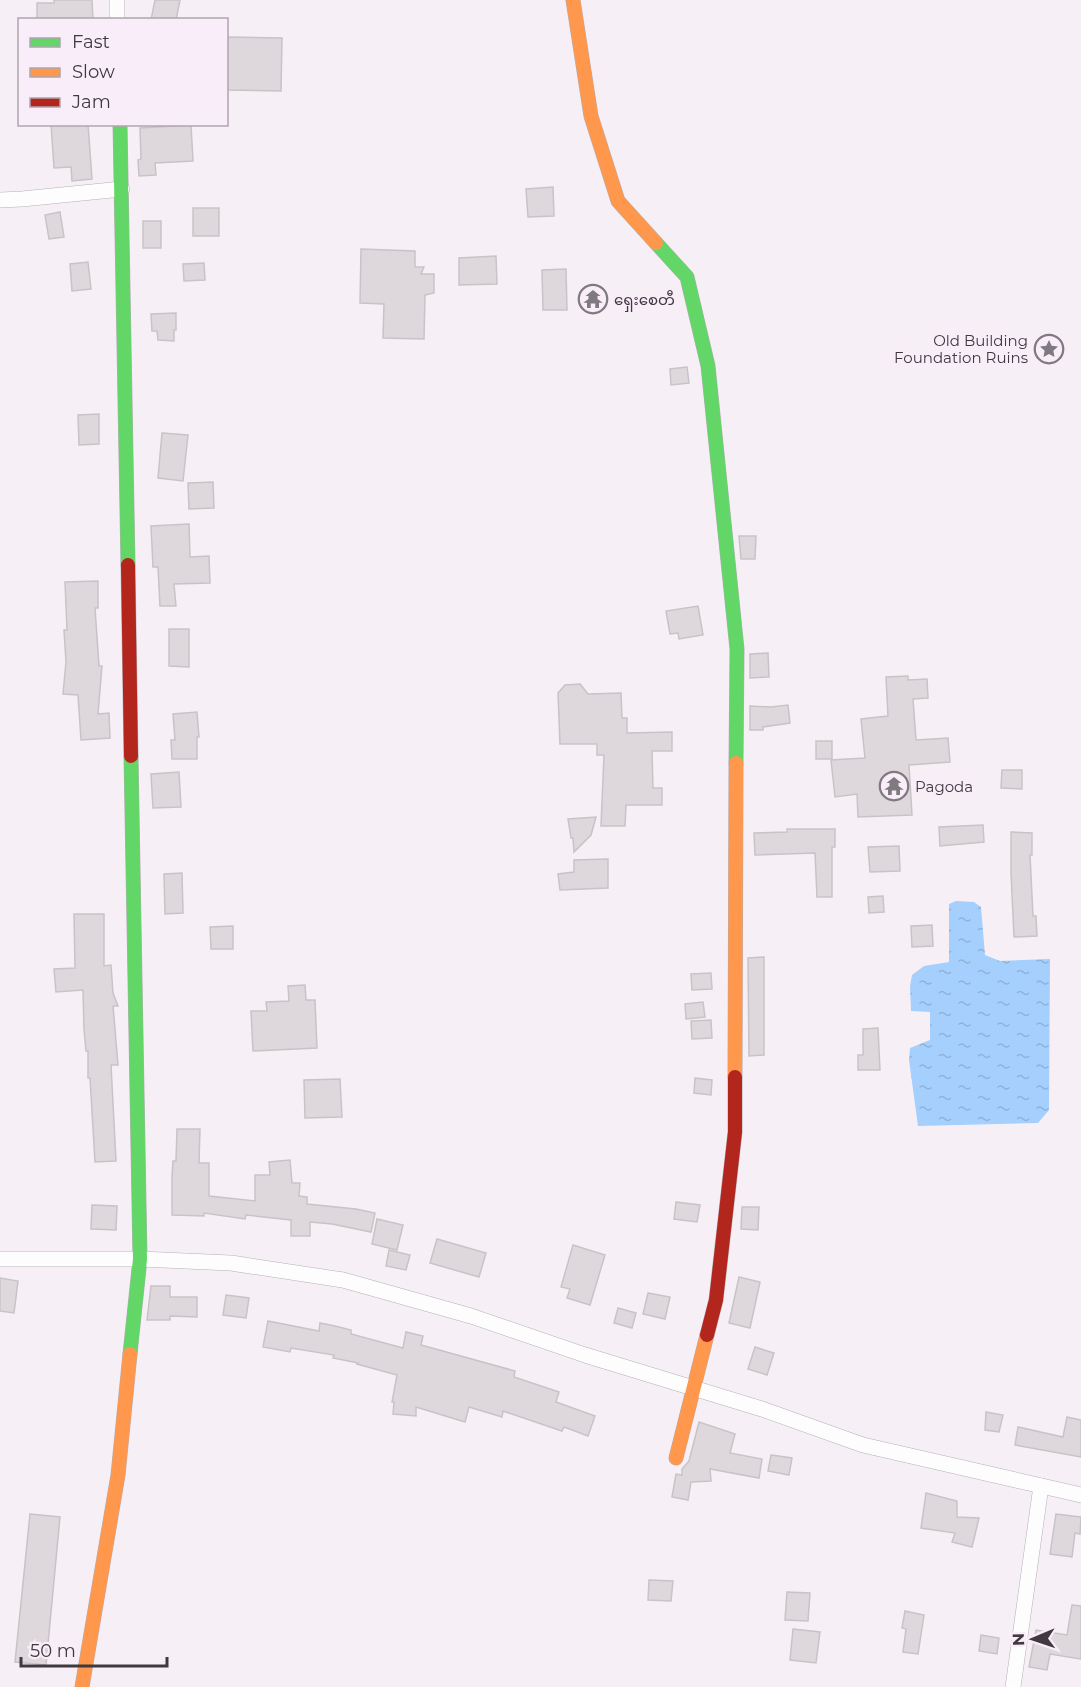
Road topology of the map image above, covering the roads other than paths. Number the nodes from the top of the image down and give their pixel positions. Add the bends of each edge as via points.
1 (117, 0) edge
2 (573, 0) edge
3 (117, 18) edge
4 (120, 126) edge
5 (122, 189) junction
6 (0, 200) edge
7 (0, 1259) edge
8 (140, 1259) junction
9 (694, 1388) junction
10 (675, 1458) dead end
11 (1041, 1486) junction
12 (1081, 1495) edge
13 (82, 1687) edge
14 (1013, 1687) edge

1 - 3 street
2 - 9 street via 591,116 618,201 687,277 708,366 737,649 735,1132 716,1300
4 - 5 street
5 - 6 street
5 - 8 street
7 - 8 street
8 - 9 street via 231,1263 343,1280 471,1316
8 - 13 street via 118,1475
9 - 10 street
9 - 11 street via 863,1445
11 - 12 street
11 - 14 street

